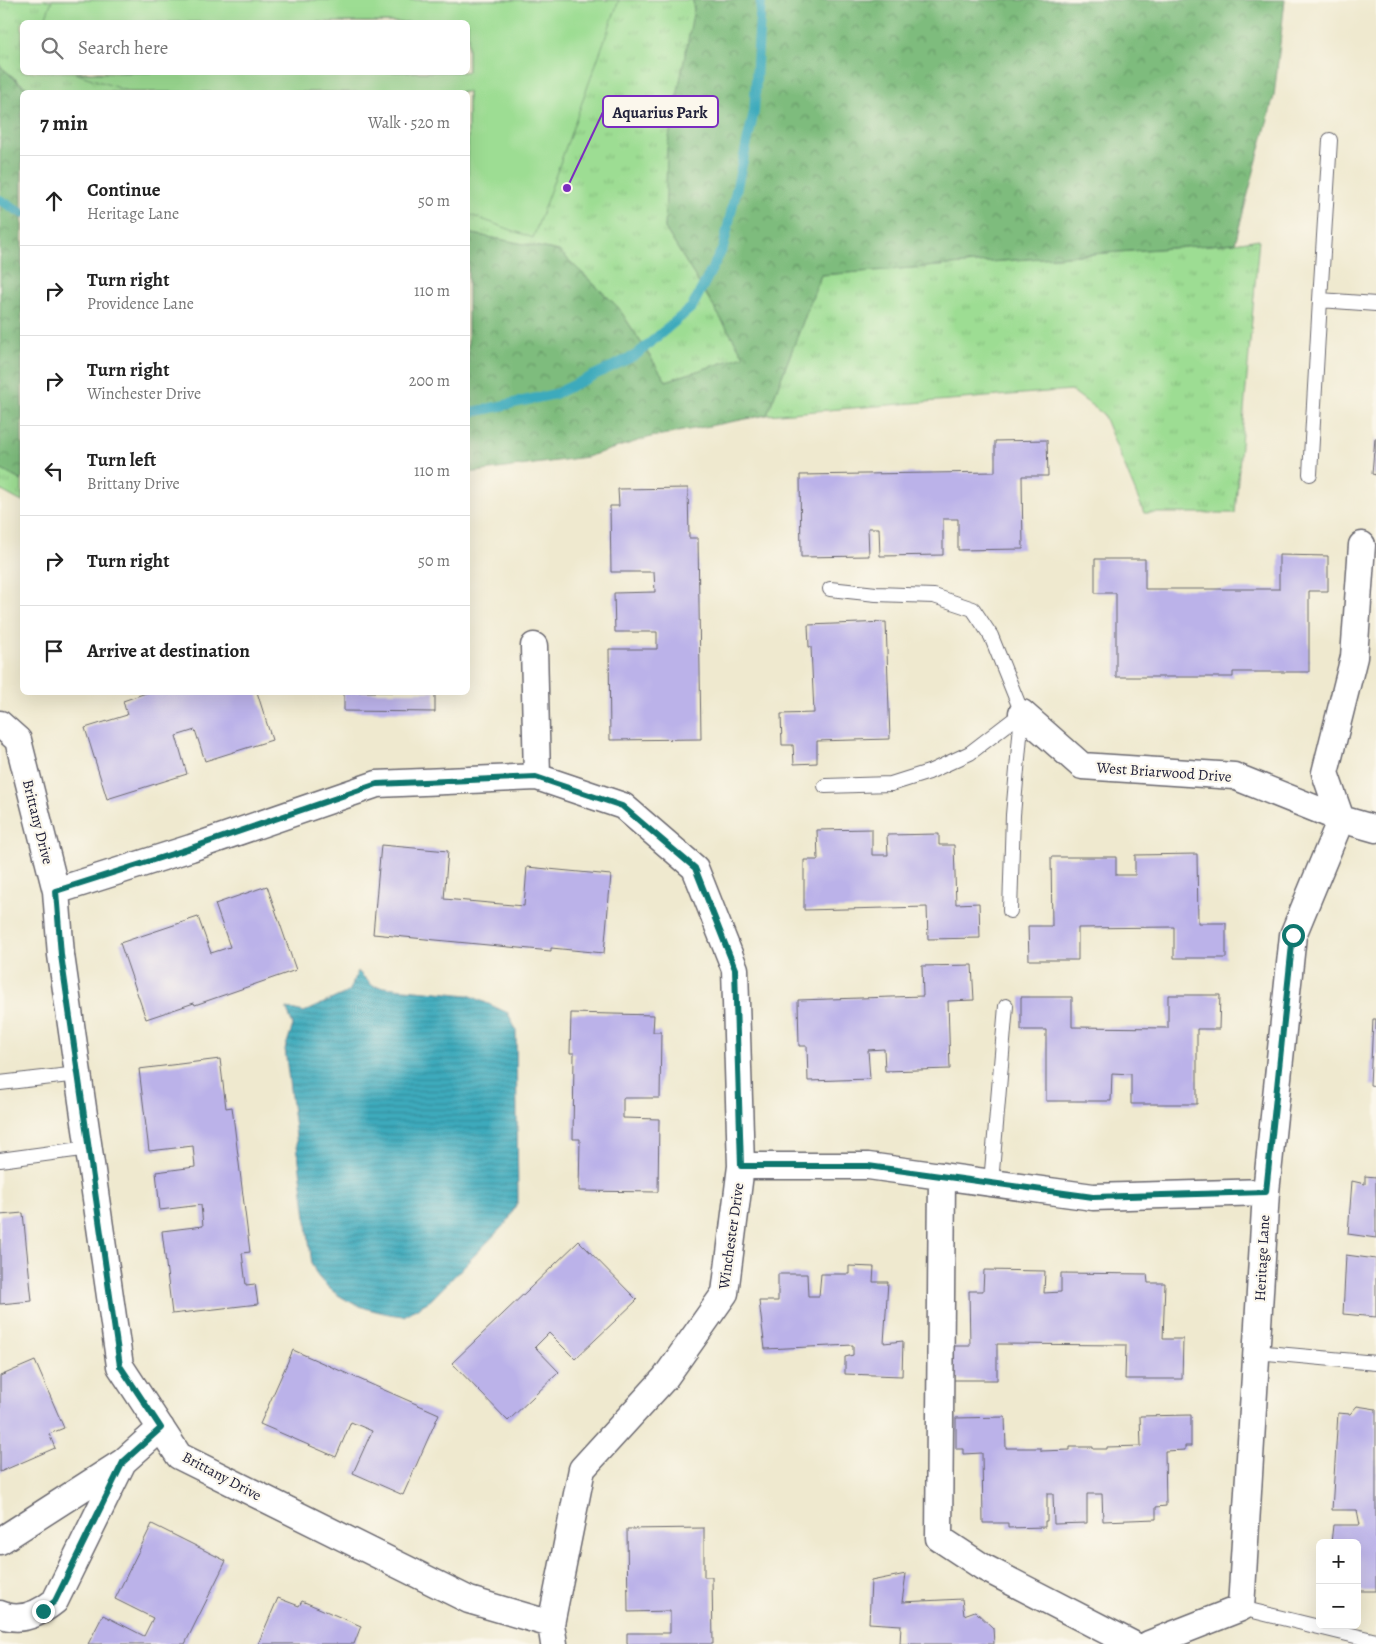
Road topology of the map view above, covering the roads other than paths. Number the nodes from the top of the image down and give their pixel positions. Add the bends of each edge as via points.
1 (1330, 140) dead end
2 (1320, 300) junction
3 (1376, 304) edge
4 (1310, 474) dead end
5 (1362, 546) dead end
6 (830, 588) dead end
7 (534, 646) dead end
8 (1022, 713) junction
9 (0, 724) edge
10 (536, 777) junction
11 (825, 786) dead end
12 (1341, 819) junction
13 (1376, 829) edge
14 (56, 891) junction
15 (1010, 911) dead end
16 (1006, 1006) dead end
17 (78, 1074) junction
18 (0, 1083) edge
19 (89, 1148) junction
20 (0, 1160) edge
21 (741, 1166) junction
22 (942, 1176) junction
23 (991, 1183) junction
24 (1266, 1192) junction
25 (1256, 1352) junction
26 (1376, 1364) edge
27 (161, 1428) junction
28 (123, 1462) junction
29 (0, 1541) edge
30 (1241, 1608) junction
31 (0, 1614) edge
32 (553, 1634) edge
33 (1376, 1641) edge
34 (1132, 1644) edge
35 (1149, 1644) edge

1 - 2 lane
2 - 3 lane
2 - 4 lane
5 - 12 street via 1354,657 1325,773
6 - 8 lane via 934,596 973,609 991,636
7 - 10 street
8 - 11 lane via 970,753 929,772 891,784
8 - 12 street, West Briarwood Drive via 1082,766 1234,776
8 - 15 lane via 1013,815
9 - 14 street, Brittany Drive via 18,740
10 - 14 street, Winchester Drive via 377,784
10 - 21 street, Winchester Drive via 622,806 695,868 735,969
12 - 13 street, West Briarwood Drive
12 - 24 street, Heritage Lane via 1293,935
14 - 17 street, Brittany Drive via 61,955
16 - 23 lane
17 - 18 lane
17 - 19 street, Brittany Drive
19 - 20 lane
19 - 27 street, Brittany Drive via 120,1366
21 - 22 street via 868,1166
21 - 32 street, Winchester Drive via 725,1293 665,1378 582,1469
22 - 23 street
22 - 34 street via 940,1538 983,1567
23 - 24 street via 1093,1197
24 - 25 street, Heritage Lane
25 - 26 lane
25 - 30 street, Heritage Lane
27 - 28 street
27 - 32 street, Brittany Drive via 179,1456 469,1600
28 - 29 street
28 - 31 street via 55,1601 43,1611 28,1616 15,1619
30 - 33 lane
30 - 35 street

